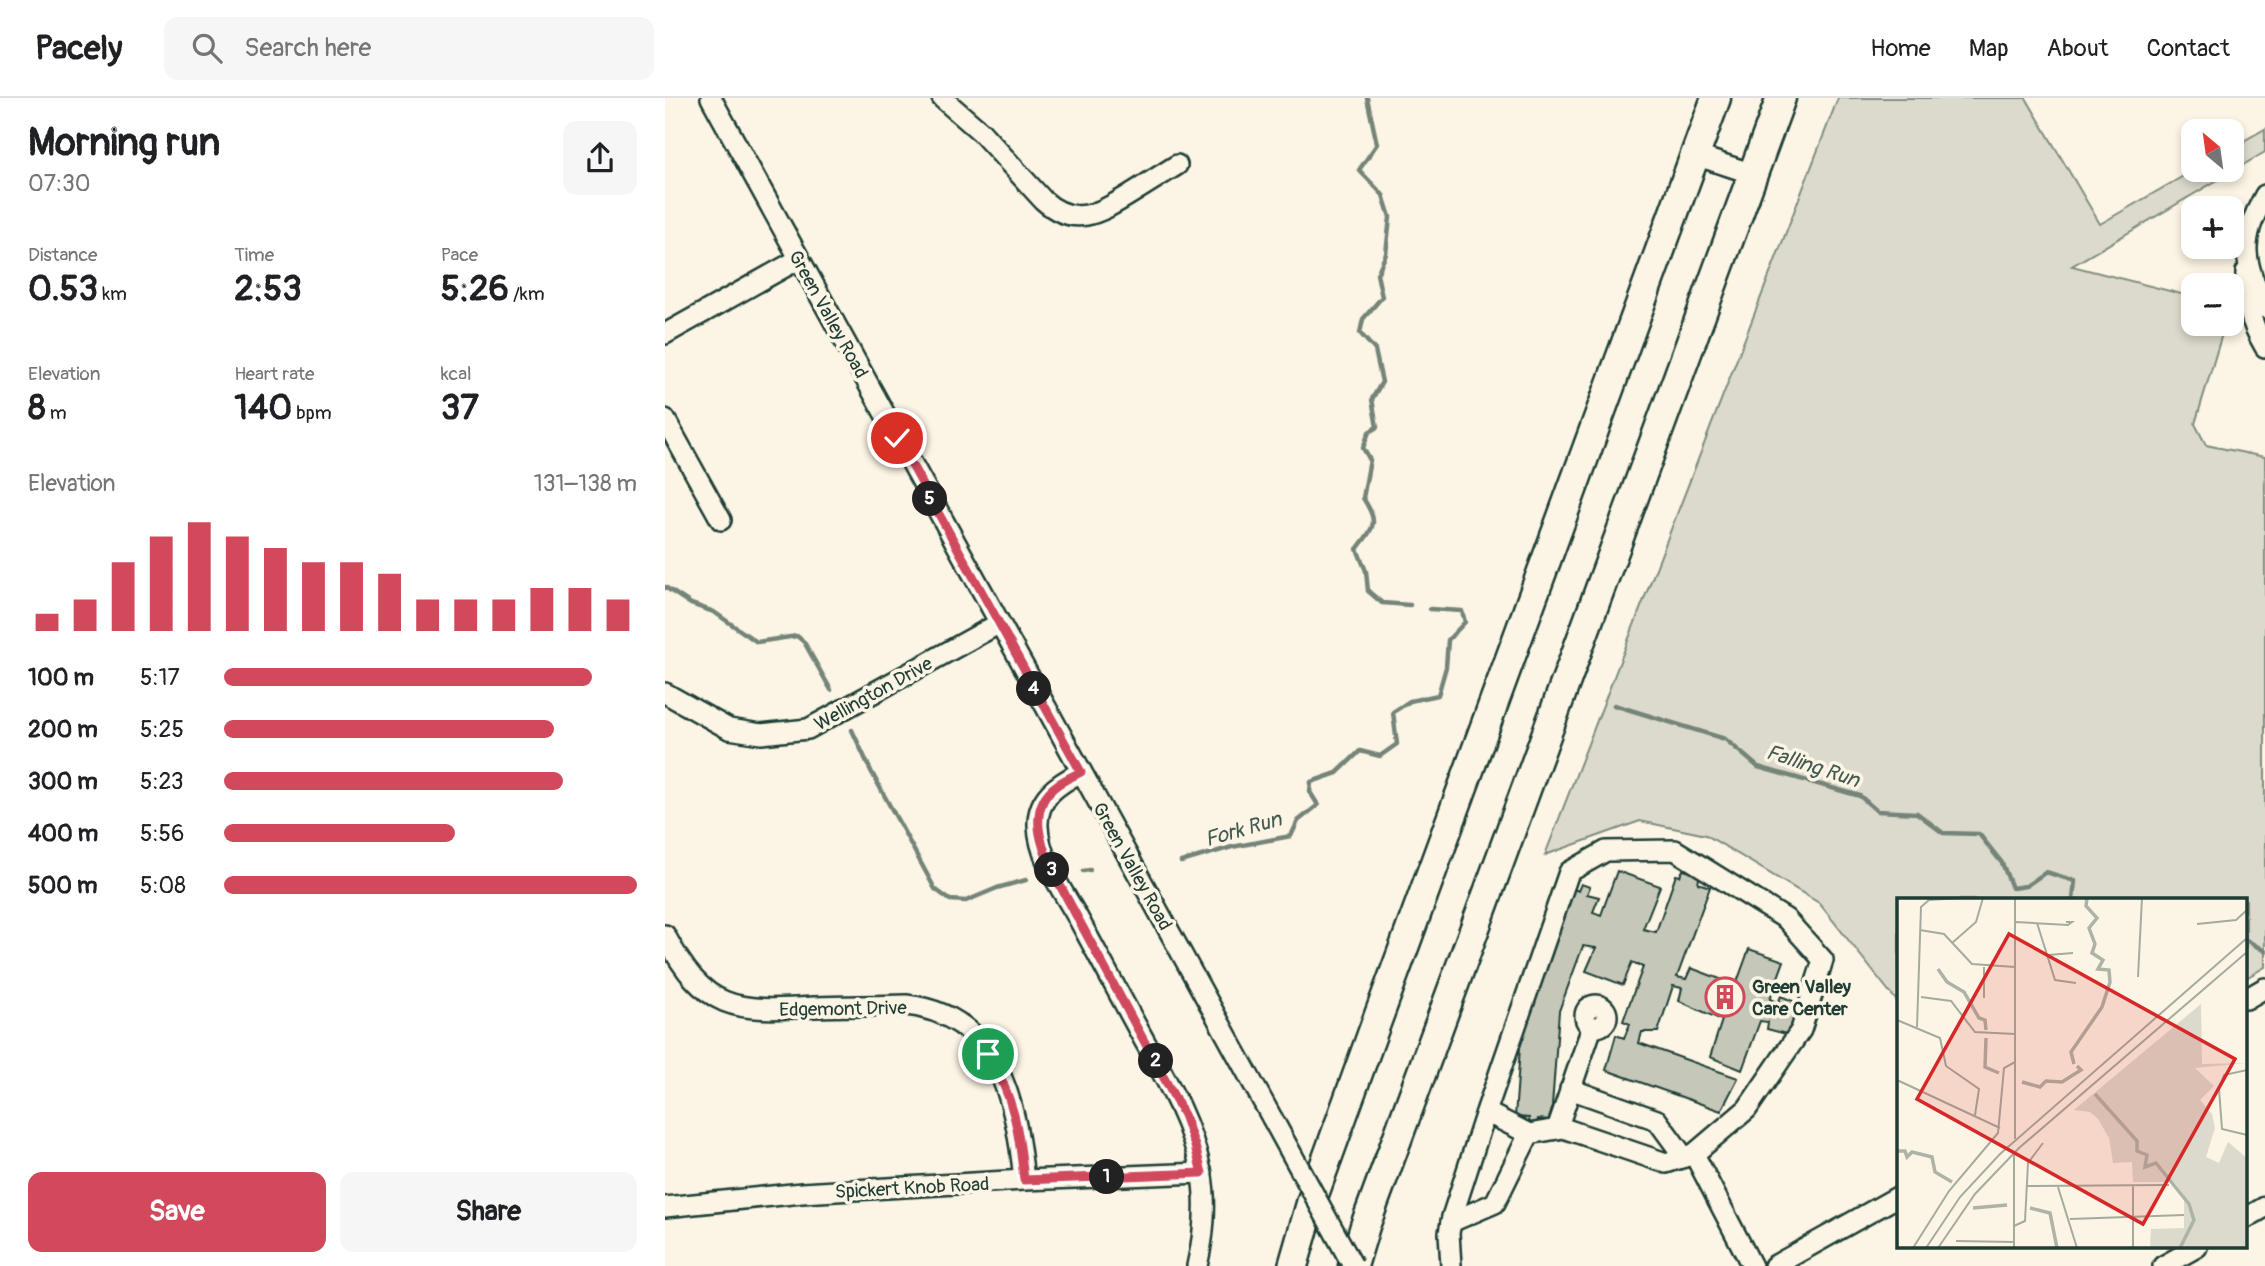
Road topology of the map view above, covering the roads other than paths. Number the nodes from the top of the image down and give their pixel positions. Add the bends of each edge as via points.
1 (711, 98) edge
2 (942, 98) edge
3 (1716, 98) edge
4 (1781, 98) edge
5 (1695, 155) junction
6 (1177, 166) dead end
7 (1753, 174) junction
8 (2265, 195) edge
9 (799, 259) junction
10 (2247, 264) junction
11 (2265, 308) edge
12 (665, 334) edge
13 (2265, 347) edge
14 (665, 419) edge
15 (721, 520) dead end
16 (998, 624) junction
17 (665, 693) edge
18 (1081, 772) junction
19 (665, 935) edge
20 (2265, 988) edge
21 (2247, 998) edge
22 (1592, 1027) dead end
23 (1570, 1089) junction
24 (1484, 1120) junction
25 (1557, 1129) junction
26 (1529, 1134) junction
27 (1689, 1155) junction
28 (1202, 1173) junction
29 (1024, 1180) junction
30 (1897, 1197) edge
31 (665, 1207) edge
32 (2265, 1207) edge
33 (2247, 1217) edge
34 (1451, 1222) junction
35 (2188, 1253) edge
36 (1197, 1266) edge
37 (1293, 1266) edge
38 (1353, 1266) edge
39 (1451, 1266) edge
40 (1752, 1266) edge
41 (1774, 1266) edge
42 (2163, 1266) edge

1 - 9 street, Green Valley Road
2 - 6 street via 981,132 1043,200 1065,215 1101,212
3 - 5 highway
4 - 7 highway
5 - 7 street
5 - 37 highway via 1353,1088
7 - 38 highway
8 - 10 street via 2250,228
9 - 12 street
9 - 16 street, Green Valley Road
10 - 11 street
10 - 13 street via 2247,308
14 - 15 street
16 - 17 street, Wellington Drive via 808,729 761,734 729,729
16 - 18 street, Green Valley Road
18 - 28 street via 1056,786 1045,799 1039,818 1040,841 1184,1115
18 - 38 street, Green Valley Road, bridge
19 - 29 street, Edgemont Drive via 695,983 737,1007 906,1005 954,1019 978,1040 1004,1084 1019,1128
20 - 21 street
22 - 23 street
23 - 25 street
23 - 27 street via 1657,1120
24 - 26 street
24 - 27 street via 1569,872 1607,851 1675,850 1786,919 1823,960 1801,1030 1747,1109
24 - 34 street
25 - 26 street
25 - 27 street via 1666,1163
26 - 34 street via 1495,1203
27 - 40 street
28 - 29 street, Spickert Knob Road
28 - 36 street via 1204,1210
29 - 31 street, Spickert Knob Road via 802,1193
30 - 41 street
32 - 33 street
34 - 39 street
35 - 42 street

